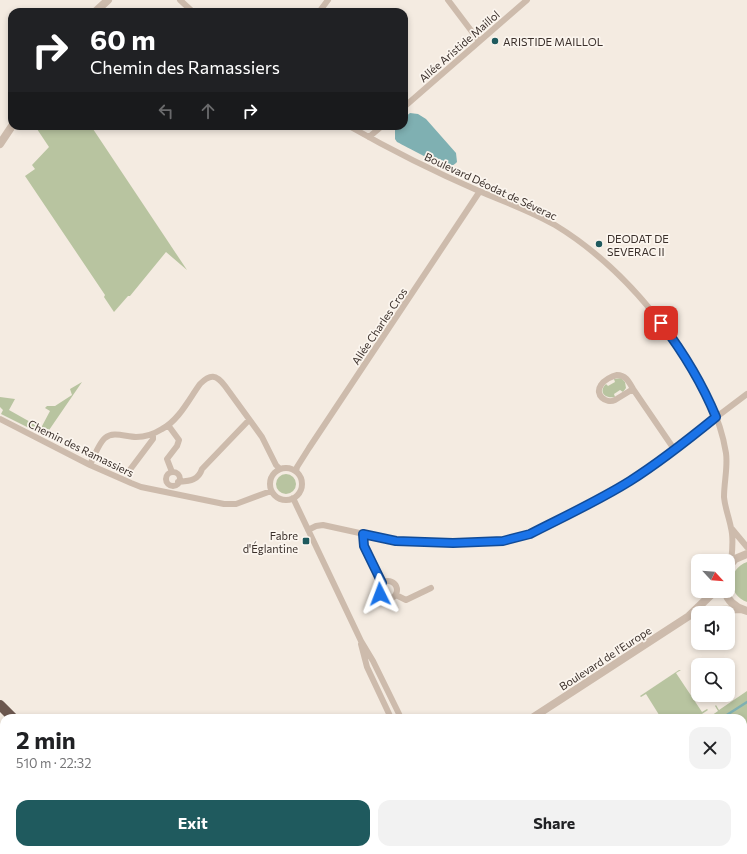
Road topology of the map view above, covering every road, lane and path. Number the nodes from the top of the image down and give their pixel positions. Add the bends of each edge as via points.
1 (108, 0) edge
2 (180, 0) edge
3 (448, 0) edge
4 (526, 0) edge
5 (99, 8) edge
6 (189, 8) edge
7 (479, 41) junction
8 (408, 103) edge
9 (9, 130) edge
10 (356, 130) edge
11 (377, 130) edge
12 (369, 137) junction
13 (0, 144) edge
14 (480, 192) junction
15 (633, 389) junction
16 (747, 394) edge
17 (716, 417) junction
18 (0, 420) edge
19 (250, 420) junction
20 (168, 425) junction
21 (153, 434) junction
22 (674, 449) junction
23 (90, 465) junction
24 (280, 469) junction
25 (129, 471) dead end
26 (296, 471) junction
27 (172, 472) junction
28 (178, 482) junction
29 (271, 491) junction
30 (293, 498) junction
31 (732, 529) junction
32 (308, 530) junction
33 (363, 534) junction
34 (747, 547) edge
35 (732, 554) edge
36 (747, 554) edge
37 (735, 560) edge
38 (382, 583) junction
39 (431, 588) dead end
40 (396, 594) junction
41 (708, 598) edge
42 (729, 598) edge
43 (744, 610) edge
44 (689, 616) joint
45 (361, 641) junction
46 (0, 706) edge
47 (9, 714) edge
48 (389, 714) edge
49 (399, 714) edge
50 (538, 714) edge

1 - 5 street
2 - 6 street
3 - 7 street
4 - 7 street, Allée Aristide Maillol
7 - 8 street, Allée Aristide Maillol
9 - 13 street
10 - 12 street, Boulevard Déodat de Séverac
11 - 12 street
12 - 14 street, Boulevard Déodat de Séverac via 414,162
14 - 17 street, Boulevard Déodat de Séverac via 554,225 612,267 648,305 670,334 710,401
14 - 26 street, Allée Charles Cros
15 - 15 street via 624,376 617,375 602,384 599,393 605,401 612,401
15 - 22 street
16 - 17 street
17 - 22 street
17 - 31 street, Boulevard Déodat de Séverac via 726,455 725,500
18 - 23 street, Chemin des Ramassiers
19 - 20 street via 221,380 211,376 200,384
19 - 24 street
19 - 28 street via 202,469 196,479
20 - 21 street
20 - 27 street via 179,440 178,446 167,459
21 - 23 street via 138,437 110,435 103,440
21 - 25 street via 153,439
22 - 33 street via 614,491 530,534 511,540 453,543 396,541
23 - 29 street, Chemin des Ramassiers via 141,487 224,504 236,504
24 - 26 street via 291,468
24 - 29 street via 274,472 271,478
26 - 30 street via 302,482 301,489
27 - 28 street via 179,475
27 - 28 street via 167,477 168,482 174,485
29 - 30 street via 278,498
30 - 32 street
31 - 34 street, Boulevard Déodat de Séverac
31 - 35 street, Boulevard Déodat de Séverac
32 - 33 street via 323,525
32 - 45 street
33 - 38 street via 364,546
36 - 37 street
38 - 40 street via 394,583 397,588
38 - 40 street via 378,591 382,597 391,599
39 - 40 street via 406,600
41 - 44 street, Boulevard de l'Europe
42 - 43 street
44 - 50 street, Boulevard de l'Europe
45 - 48 street via 367,667
45 - 49 street via 374,661
46 - 47 highway

